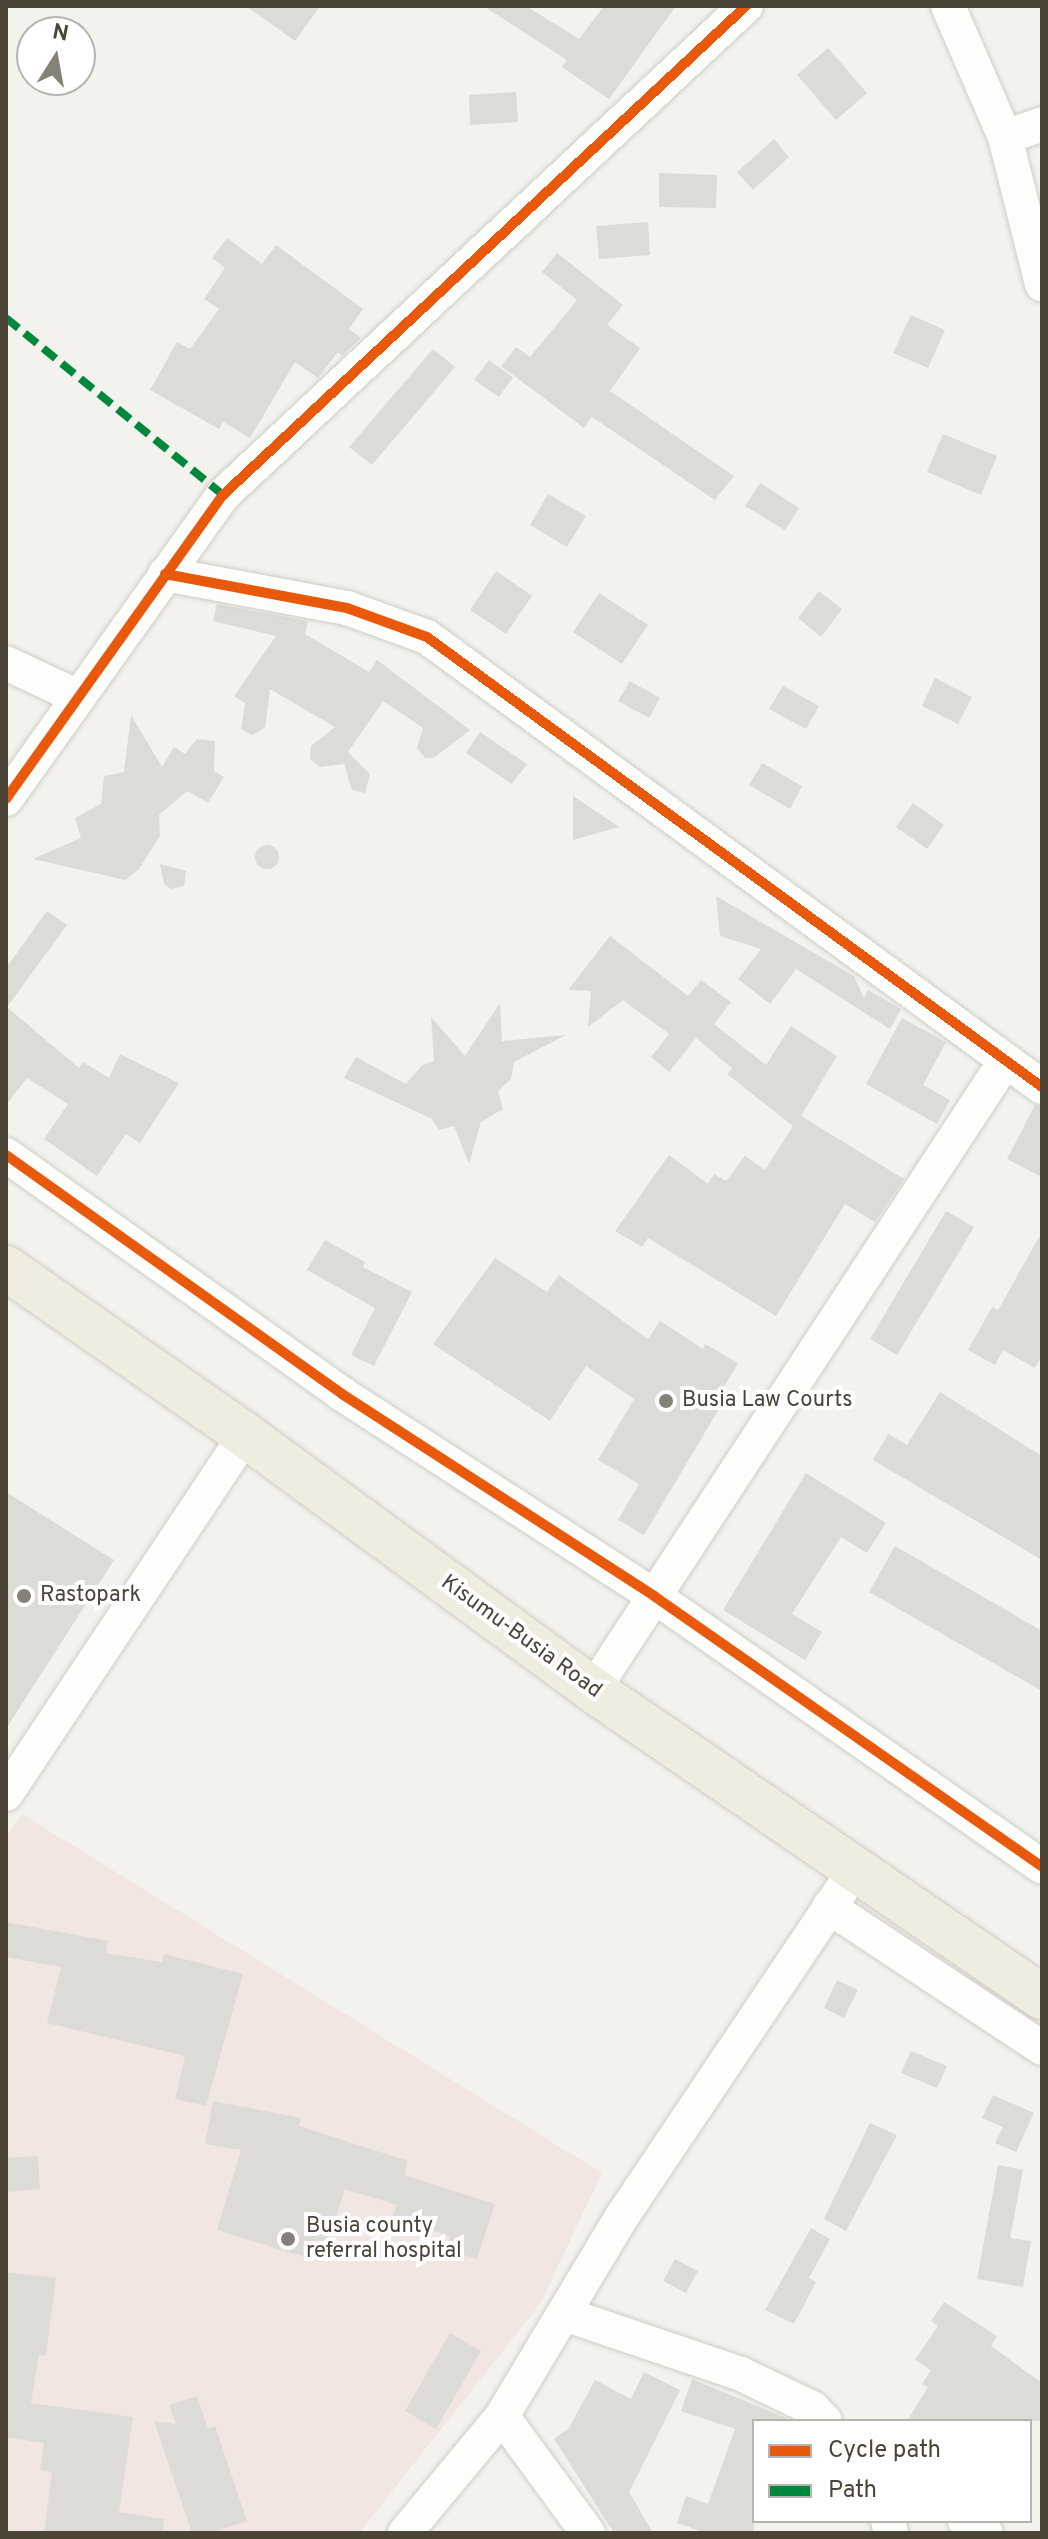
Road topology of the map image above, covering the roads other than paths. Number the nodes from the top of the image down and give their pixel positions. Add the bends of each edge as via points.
1 (746, 6) edge
2 (948, 6) edge
3 (1042, 124) edge
4 (1005, 137) junction
5 (1042, 284) edge
6 (165, 574) junction
7 (6, 663) edge
8 (78, 697) junction
9 (6, 799) edge
10 (1004, 1063) junction
11 (1042, 1087) edge
12 (6, 1155) edge
13 (6, 1268) edge
14 (245, 1435) junction
15 (654, 1596) junction
16 (593, 1690) junction
17 (12, 1773) edge
18 (1042, 1867) edge
19 (856, 1868) junction
20 (829, 1907) junction
21 (1042, 1997) edge
22 (1042, 2048) edge
23 (567, 2315) junction
24 (502, 2416) junction
25 (823, 2419) edge
26 (968, 2523) edge
27 (405, 2533) edge
28 (588, 2533) edge
29 (986, 2533) edge

1 - 6 street via 223,495
2 - 4 street
3 - 4 street
4 - 5 street
6 - 8 street
6 - 10 street via 347,608 427,637
7 - 8 street
8 - 9 street
10 - 11 street
10 - 15 street
12 - 15 street via 342,1394
13 - 14 highway, Kisumu-Busia Road
14 - 16 highway, Kisumu-Busia Road
14 - 17 street
15 - 16 street
15 - 18 street
16 - 19 highway, Kisumu-Busia Road
19 - 20 street
19 - 21 highway, Kisumu-Busia Road
20 - 22 street
20 - 23 street via 621,2218
23 - 24 street
23 - 25 street via 741,2374 812,2408
24 - 27 street
24 - 28 street
26 - 29 street

